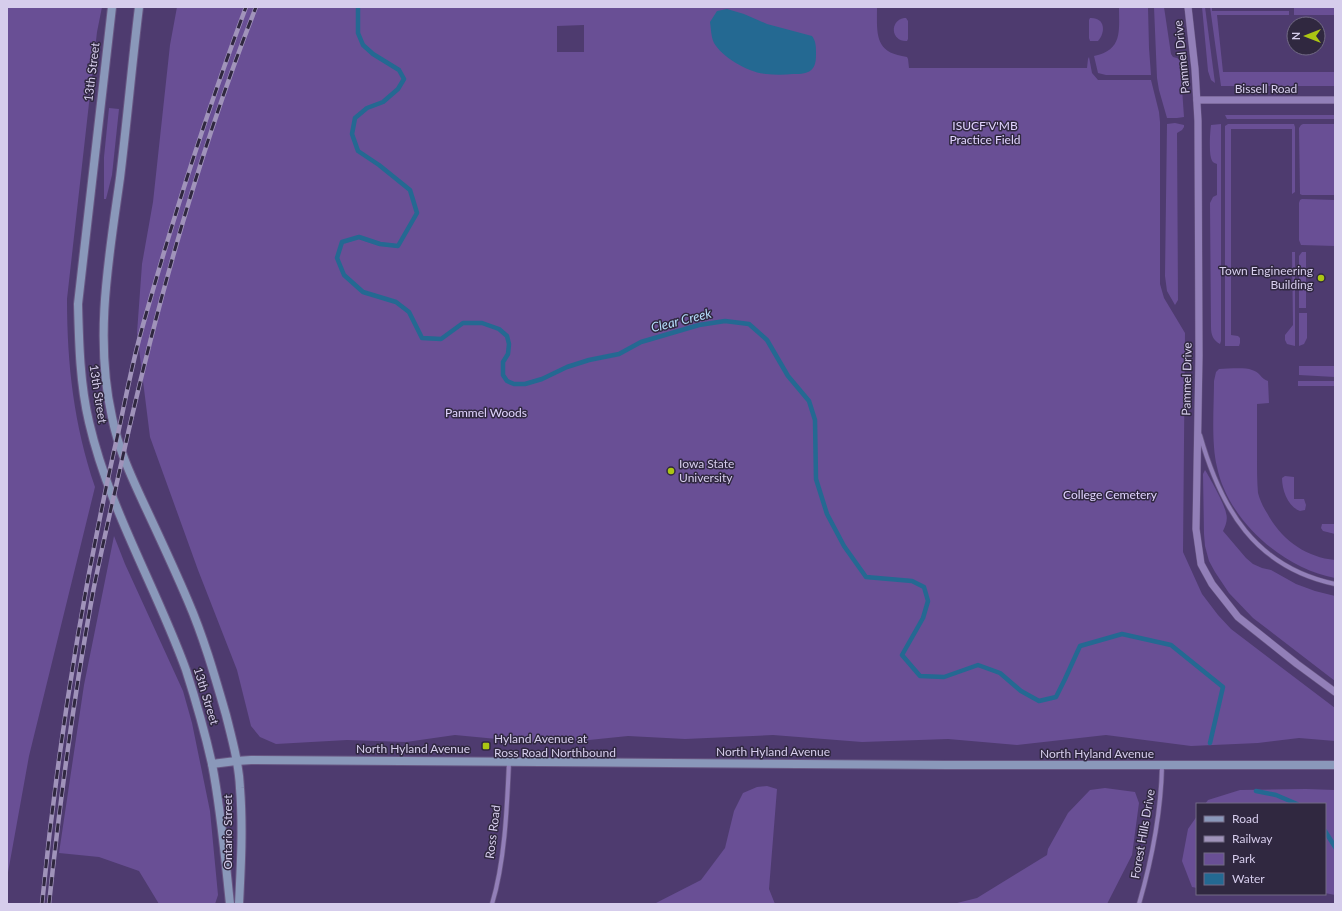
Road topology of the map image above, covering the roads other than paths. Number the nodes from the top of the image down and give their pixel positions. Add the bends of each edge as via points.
1 (112, 7) edge
2 (139, 7) edge
3 (1188, 7) edge
4 (1197, 100) junction
5 (1335, 100) edge
6 (1198, 428) junction
7 (1335, 584) edge
8 (1335, 692) edge
9 (236, 761) junction
10 (510, 762) junction
11 (212, 764) junction
12 (1335, 765) edge
13 (1162, 766) junction
14 (230, 904) edge
15 (239, 904) edge
16 (492, 904) edge
17 (1139, 904) edge

1 - 11 main road, 13th Street via 78,304 78,343 82,377 89,422 99,458 117,508 186,671
2 - 9 main road, 13th Street via 104,294 105,375 111,417 121,451 200,632 217,681
3 - 4 street, Pammel Drive
4 - 5 street, Bissell Road
4 - 6 street, Pammel Drive
6 - 7 street via 1218,488 1237,521 1250,536 1262,549 1289,568
6 - 8 street, Pammel Drive via 1196,529 1201,564 1212,584 1238,617
9 - 10 main road, North Hyland Avenue
9 - 11 main road, North Hyland Avenue
9 - 15 main road, Ontario Street via 242,818
10 - 13 main road, North Hyland Avenue
10 - 16 street, Ross Road via 502,846
11 - 14 main road, Ontario Street
12 - 13 main road, North Hyland Avenue
13 - 17 street, Forest Hills Drive via 1160,804 1146,881

